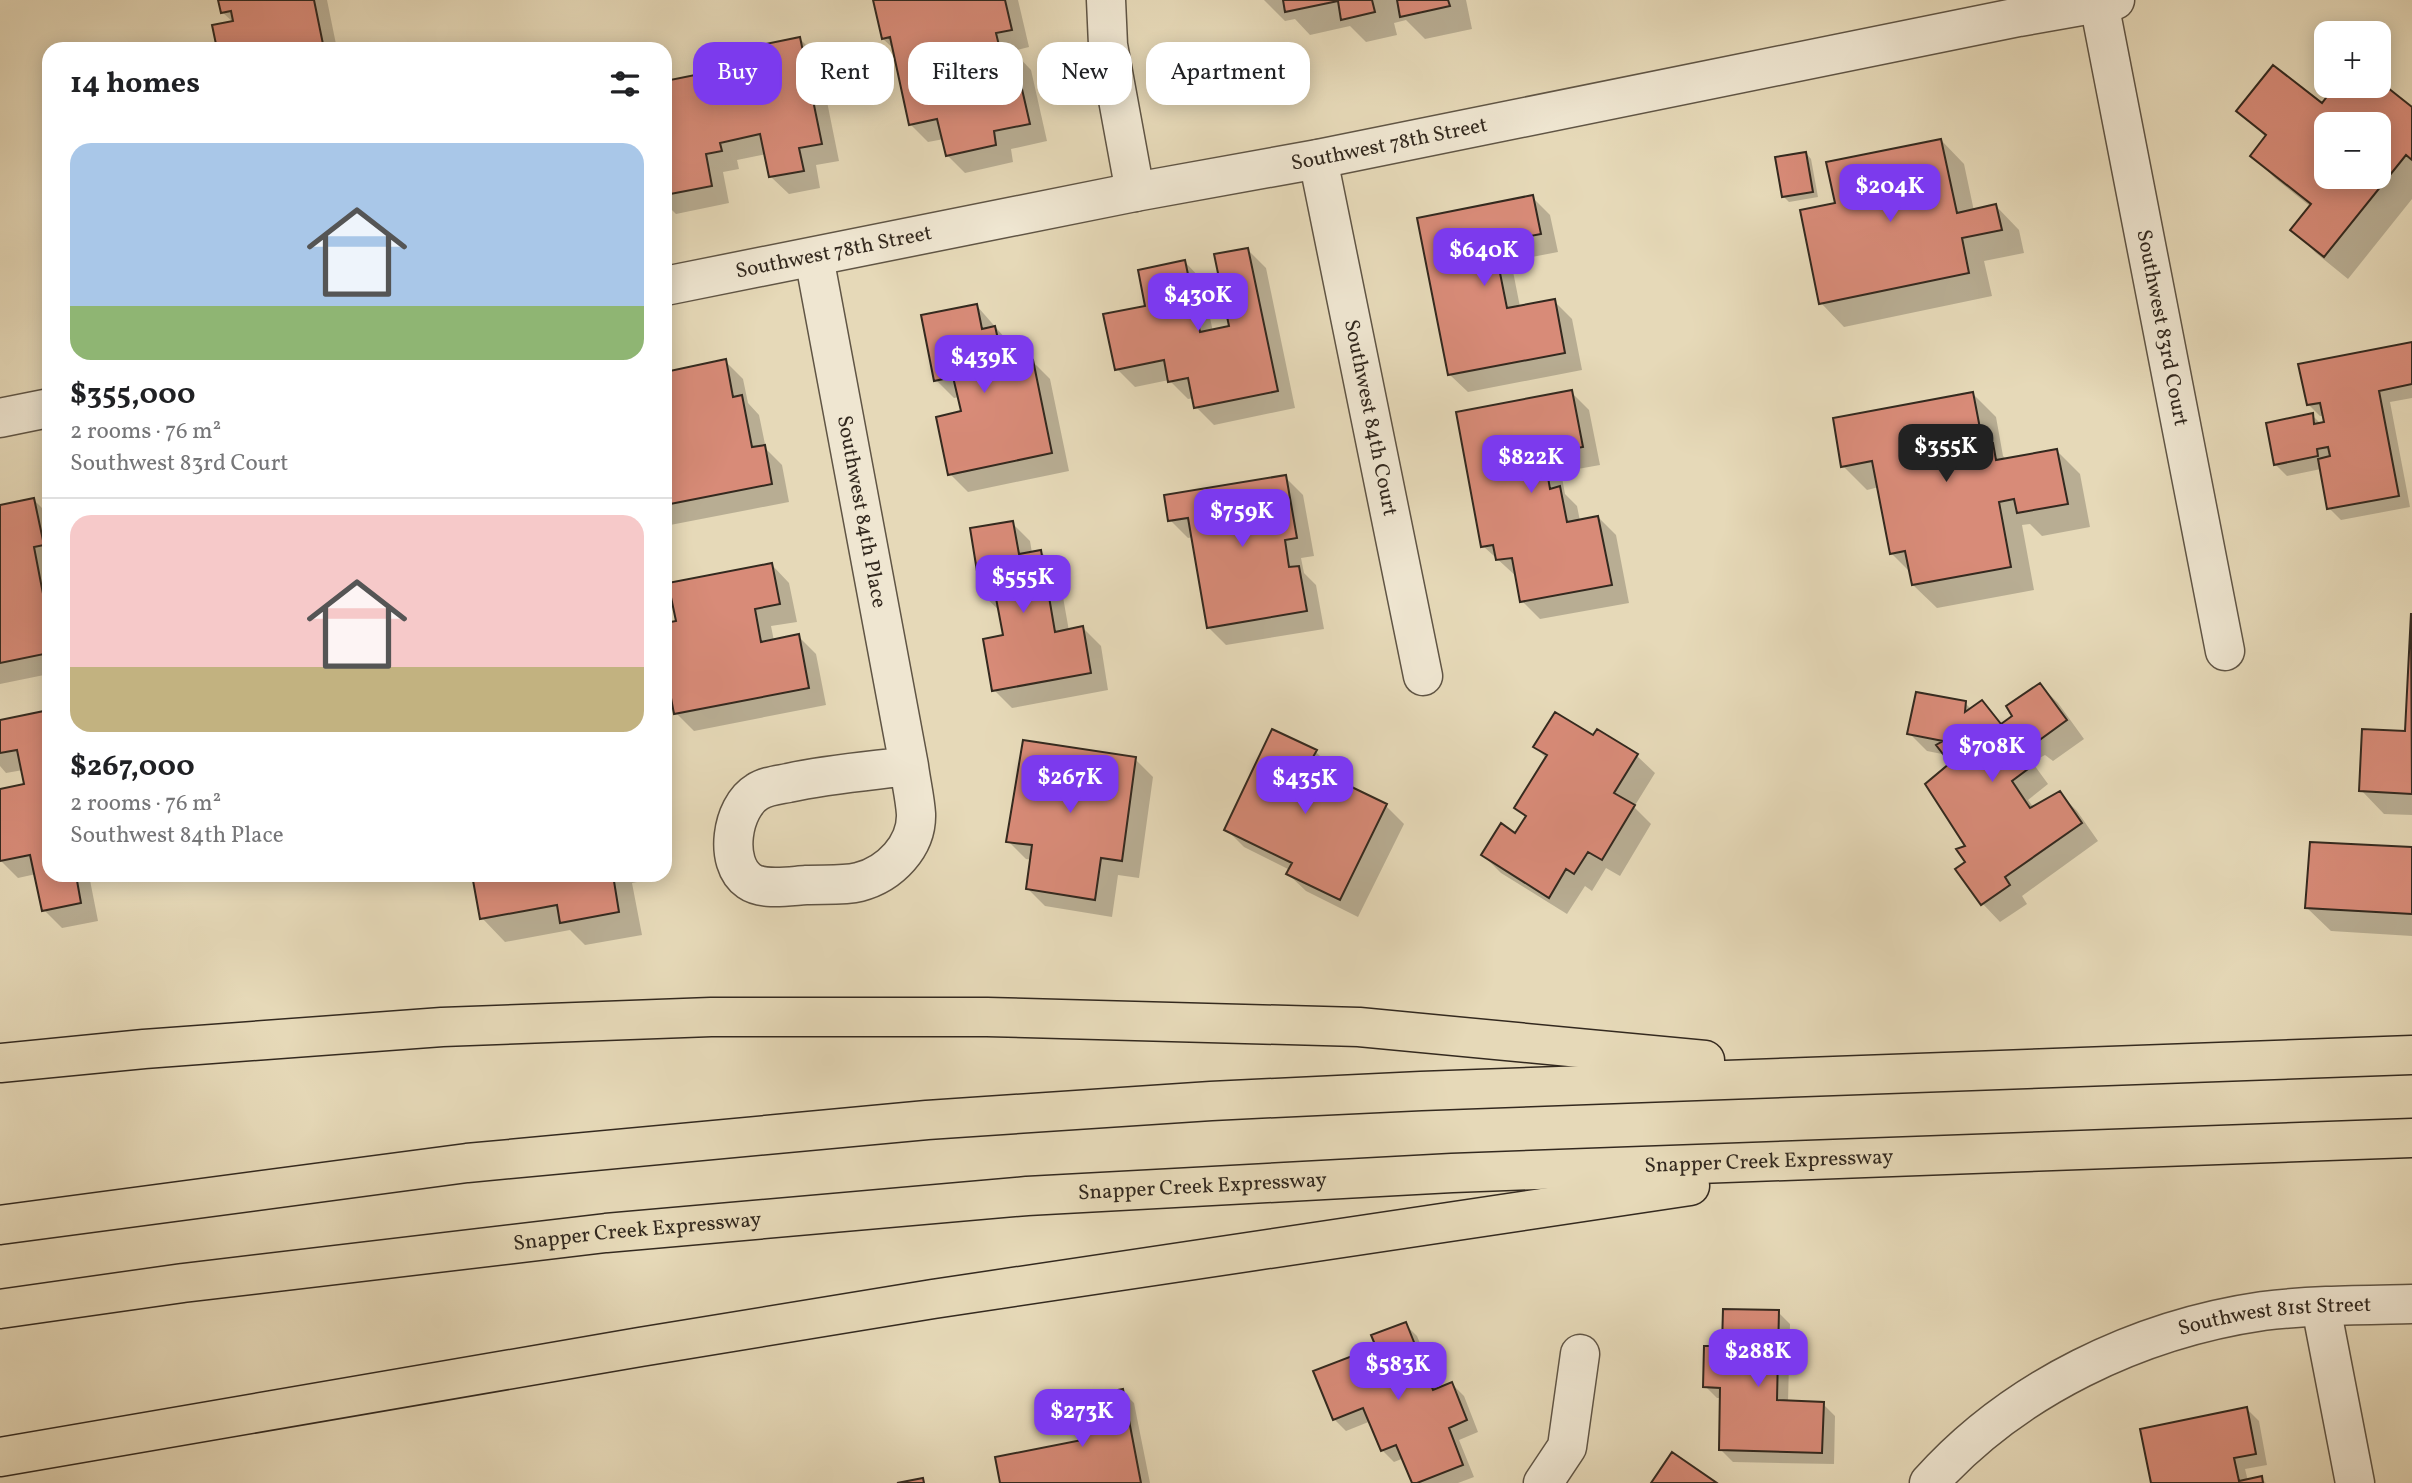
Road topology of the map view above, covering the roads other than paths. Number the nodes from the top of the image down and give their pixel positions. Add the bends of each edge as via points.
1 (1105, 0) edge
2 (2107, 2) edge
3 (1318, 159) junction
4 (1135, 192) junction
5 (814, 257) junction
6 (672, 285) edge
7 (42, 409) edge
8 (0, 418) edge
9 (2225, 651) dead end
10 (1423, 676) dead end
11 (909, 766) junction
12 (2412, 1055) edge
13 (0, 1063) edge
14 (1857, 1075) junction
15 (2412, 1138) edge
16 (1883, 1158) junction
17 (0, 1225) edge
18 (2412, 1304) edge
19 (2321, 1307) junction
20 (0, 1309) edge
21 (1580, 1354) dead end
22 (0, 1457) edge
23 (1543, 1483) edge
24 (1930, 1483) edge
25 (2355, 1483) edge

1 - 4 street
2 - 3 street, Southwest 78th Street
2 - 9 street, Southwest 83rd Court
3 - 4 street, Southwest 78th Street
3 - 10 street, Southwest 84th Court
4 - 5 street, Southwest 78th Street
5 - 6 street, Southwest 78th Street
5 - 11 street, Southwest 84th Place
7 - 8 street
11 - 11 street, Southwest 84th Place via 802,779 757,792 734,830 740,870 749,882 766,886 844,884 876,876 892,866 913,839 916,814
12 - 14 highway
13 - 14 highway via 442,1027 711,1017 987,1017 1359,1027
14 - 17 highway via 1211,1101 927,1120 467,1163
15 - 16 highway, Snapper Creek Expressway
16 - 20 highway, Snapper Creek Expressway via 1452,1173 1014,1197 606,1233
16 - 22 highway via 906,1303
18 - 19 street, Southwest 81st Street
19 - 24 street, Southwest 81st Street via 2222,1318 2175,1330 2091,1364 2046,1388 1992,1426
19 - 25 street
21 - 23 street via 1567,1447

